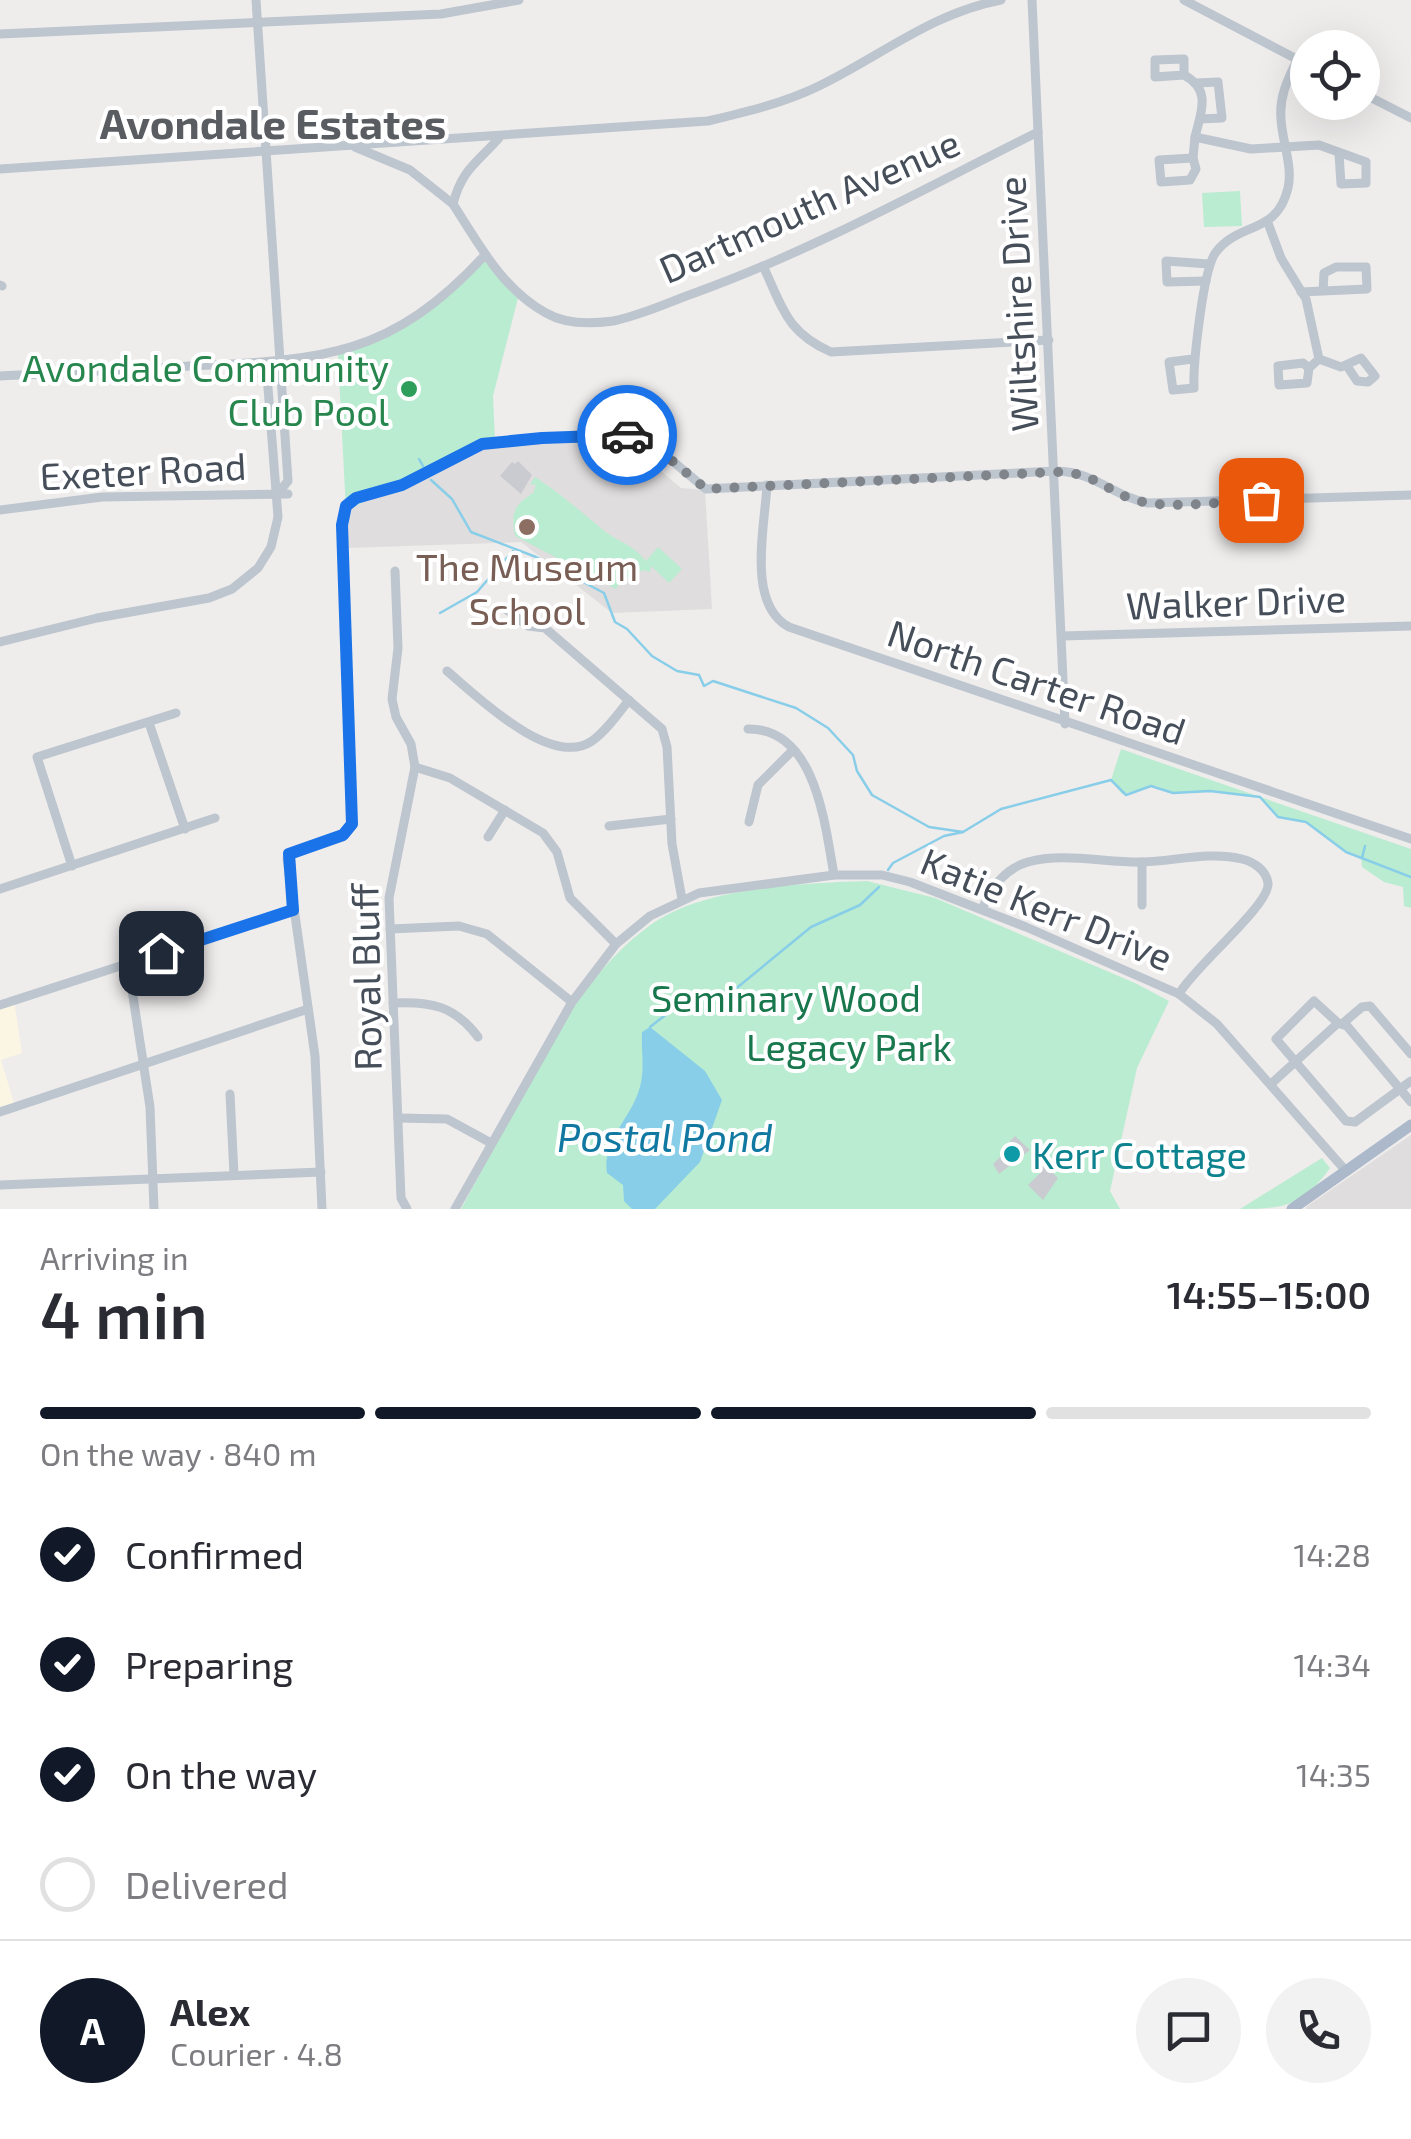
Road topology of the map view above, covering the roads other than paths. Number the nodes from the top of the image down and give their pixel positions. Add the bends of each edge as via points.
1 (256, 0) edge
2 (519, 0) edge
3 (1001, 0) edge
4 (1032, 0) edge
5 (1184, 0) edge
6 (257, 22) junction
7 (0, 34) edge
8 (1290, 56) edge
9 (1290, 74) edge
10 (1184, 75) dead end
11 (1197, 83) junction
12 (1380, 103) edge
13 (1411, 118) edge
14 (1200, 119) junction
15 (1038, 132) junction
16 (1196, 137) junction
17 (499, 138) junction
18 (388, 144) junction
19 (353, 146) junction
20 (1286, 147) junction
21 (265, 152) junction
22 (1339, 154) dead end
23 (1193, 158) junction
24 (388, 162) junction
25 (0, 168) edge
26 (453, 204) junction
27 (1268, 223) junction
28 (485, 254) junction
29 (1209, 264) junction
30 (762, 266) junction
31 (1206, 282) junction
32 (1324, 291) junction
33 (1301, 292) junction
34 (1049, 340) junction
35 (1193, 359) dead end
36 (1319, 359) junction
37 (266, 362) junction
38 (280, 362) junction
39 (1347, 366) dead end
40 (1309, 368) dead end
41 (0, 376) edge
42 (1056, 472) junction
43 (766, 486) junction
44 (283, 494) junction
45 (1411, 495) edge
46 (0, 510) edge
47 (395, 572) dead end
48 (504, 607) dead end
49 (1411, 626) edge
50 (1062, 636) junction
51 (0, 642) edge
52 (448, 671) dead end
53 (629, 700) junction
54 (176, 713) dead end
55 (149, 723) junction
56 (1066, 724) junction
57 (748, 730) dead end
58 (792, 751) junction
59 (415, 767) junction
60 (505, 810) junction
61 (215, 818) dead end
62 (671, 820) junction
63 (749, 822) dead end
64 (609, 826) dead end
65 (185, 829) junction
66 (488, 837) dead end
67 (1411, 839) edge
68 (1142, 862) junction
69 (72, 866) junction
70 (834, 874) junction
71 (0, 890) edge
72 (682, 899) junction
73 (1142, 905) dead end
74 (982, 908) junction
75 (293, 910) junction
76 (390, 929) junction
77 (616, 944) junction
78 (128, 964) junction
79 (1179, 994) junction
80 (572, 1002) junction
81 (393, 1004) junction
82 (0, 1005) edge
83 (308, 1009) junction
84 (1340, 1024) junction
85 (478, 1037) dead end
86 (1411, 1054) edge
87 (1295, 1061) junction
88 (142, 1064) junction
89 (1411, 1081) edge
90 (1271, 1084) junction
91 (1400, 1090) junction
92 (230, 1094) dead end
93 (1411, 1102) edge
94 (0, 1112) edge
95 (398, 1118) junction
96 (1411, 1125) edge
97 (491, 1144) junction
98 (1345, 1170) junction
99 (321, 1172) junction
100 (234, 1175) junction
101 (153, 1178) junction
102 (0, 1185) edge
103 (1298, 1207) edge
104 (154, 1209) edge
105 (322, 1209) edge
106 (407, 1209) edge
107 (455, 1209) edge

1 - 6 street
2 - 6 street via 475,10
3 - 17 street via 912,32 818,87 762,108 708,121
4 - 15 street, Wiltshire Drive
5 - 8 street
6 - 7 street
6 - 21 street
9 - 20 street via 1280,118
10 - 11 street
11 - 14 street via 1204,102
11 - 14 street via 1220,87 1222,118
12 - 13 street
14 - 16 street
15 - 30 street, Dartmouth Avenue
15 - 34 street, Wiltshire Drive
16 - 20 street via 1251,149
16 - 23 street
17 - 18 street
17 - 26 street via 459,180
18 - 19 street
18 - 24 street
19 - 21 street
19 - 24 street
20 - 22 street via 1318,146
20 - 27 street via 1289,184
21 - 25 street
21 - 38 street
23 - 23 street via 1159,160 1160,182 1190,180
24 - 26 street via 432,183
26 - 28 street, Dartmouth Avenue
27 - 29 street via 1226,242
27 - 33 street
28 - 30 street, Dartmouth Avenue via 546,314 568,321 640,314
28 - 38 street via 454,288 384,335 318,358
29 - 31 street
29 - 31 street via 1166,261 1167,282
30 - 34 street via 791,327 831,352
31 - 35 street
32 - 32 street via 1366,289 1366,267 1324,273
32 - 33 street
33 - 36 street
34 - 42 street, Wiltshire Drive
36 - 39 street
36 - 40 street
37 - 38 street
37 - 41 street
37 - 44 street
38 - 44 street via 288,481
42 - 43 street
42 - 45 street via 1090,476 1148,503
42 - 50 street, Wiltshire Drive
43 - 56 street, North Carter Road via 762,585 779,622
43 - 75 street via 706,489 646,439 600,434 482,444 402,485 351,501 342,525 352,824 343,835 289,854
44 - 46 street, Exeter Road via 102,497
44 - 51 street via 271,547 232,589
47 - 59 street via 392,699
48 - 53 street via 528,626 544,628
49 - 50 street, Walker Drive
50 - 56 street, Wiltshire Drive
52 - 53 street via 502,716 560,749 592,742
53 - 62 street via 662,729
54 - 55 street
55 - 65 street
55 - 69 street via 38,757
56 - 67 street, North Carter Road
57 - 58 street via 778,736
58 - 63 street via 758,785
58 - 70 street via 814,783
59 - 60 street via 450,778
59 - 76 street, Royal Bluff via 391,876
60 - 66 street
60 - 77 street via 551,842 570,898
61 - 65 street
62 - 64 street
62 - 72 street
65 - 69 street
68 - 73 street
68 - 74 street via 1030,861 999,878
68 - 79 street via 1246,860 1264,872 1269,886 1264,900 1200,963
69 - 71 street
70 - 72 street, Katie Kerr Drive
70 - 74 street, Katie Kerr Drive via 882,876
72 - 77 street, Katie Kerr Drive
74 - 79 street, Katie Kerr Drive
75 - 78 street
75 - 83 street
76 - 80 street via 473,928
76 - 81 street, Royal Bluff
77 - 80 street, Katie Kerr Drive
78 - 82 street
78 - 88 street
79 - 90 street, Katie Kerr Drive via 1217,1024
80 - 97 street, Katie Kerr Drive
81 - 85 street via 452,1010
81 - 95 street, Royal Bluff
83 - 88 street
83 - 99 street
84 - 86 street via 1370,1006
84 - 87 street
84 - 87 street via 1312,1002 1277,1034
84 - 91 street
87 - 90 street
87 - 91 street via 1350,1123
88 - 94 street
88 - 101 street
89 - 91 street
90 - 98 street, Katie Kerr Drive
91 - 93 street
92 - 100 street
95 - 97 street via 447,1119
95 - 106 street, Royal Bluff
96 - 98 main road
97 - 107 street, Katie Kerr Drive
98 - 103 main road
99 - 100 street
99 - 105 street
100 - 101 street
101 - 102 street
101 - 104 street

